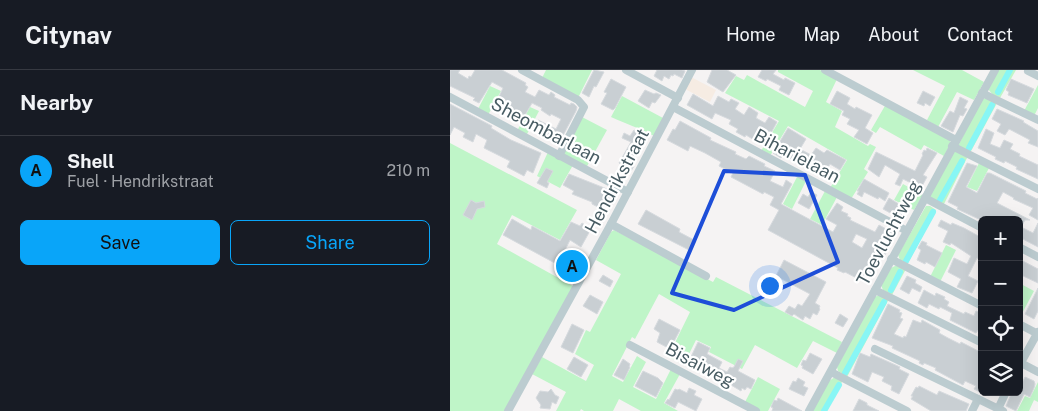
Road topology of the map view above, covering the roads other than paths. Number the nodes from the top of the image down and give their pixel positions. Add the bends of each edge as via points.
1 (522, 70) edge
2 (626, 70) edge
3 (692, 70) edge
4 (825, 70) edge
5 (994, 70) edge
6 (1028, 71) edge
7 (1038, 76) edge
8 (982, 92) junction
9 (450, 97) edge
10 (678, 98) junction
11 (673, 107) junction
12 (1038, 120) edge
13 (954, 143) junction
14 (559, 156) junction
15 (1038, 189) edge
16 (628, 192) junction
17 (925, 198) junction
18 (611, 224) junction
19 (978, 226) edge
20 (907, 231) junction
21 (1023, 250) edge
22 (1038, 257) edge
23 (891, 259) junction
24 (706, 276) dead end
25 (875, 290) junction
26 (978, 304) edge
27 (1023, 326) edge
28 (1038, 333) edge
29 (978, 341) edge
30 (630, 344) dead end
31 (875, 349) dead end
32 (1023, 358) edge
33 (1023, 364) edge
34 (831, 372) junction
35 (1038, 372) edge
36 (1005, 396) edge
37 (978, 399) junction
38 (1000, 410) edge
39 (508, 411) edge
40 (756, 411) edge
41 (809, 411) edge
42 (907, 411) edge
43 (972, 411) edge

1 - 14 street via 583,104 581,116
2 - 10 street
3 - 10 street, Hendrikstraat
4 - 13 street
5 - 8 street, Toevluchtweg
6 - 7 street
8 - 12 street
8 - 13 street, Toevluchtweg
9 - 14 street, Sheombarlaan
10 - 11 street, Hendrikstraat
11 - 16 street, Hendrikstraat
11 - 20 street, Biharielaan
13 - 15 street
13 - 17 street, Toevluchtweg
14 - 16 street, Sheombarlaan
16 - 18 street, Hendrikstraat
17 - 19 street
17 - 20 street, Toevluchtweg
18 - 24 street
18 - 39 street, Hendrikstraat
20 - 23 street, Toevluchtweg
21 - 22 street
23 - 25 street, Toevluchtweg
23 - 26 street
25 - 29 street
25 - 34 street, Toevluchtweg
27 - 28 street
28 - 32 street
30 - 40 street, Bisaiweg
31 - 37 street
33 - 35 street
34 - 41 street, Toevluchtweg
34 - 42 street
36 - 38 street
37 - 38 street
37 - 43 street

